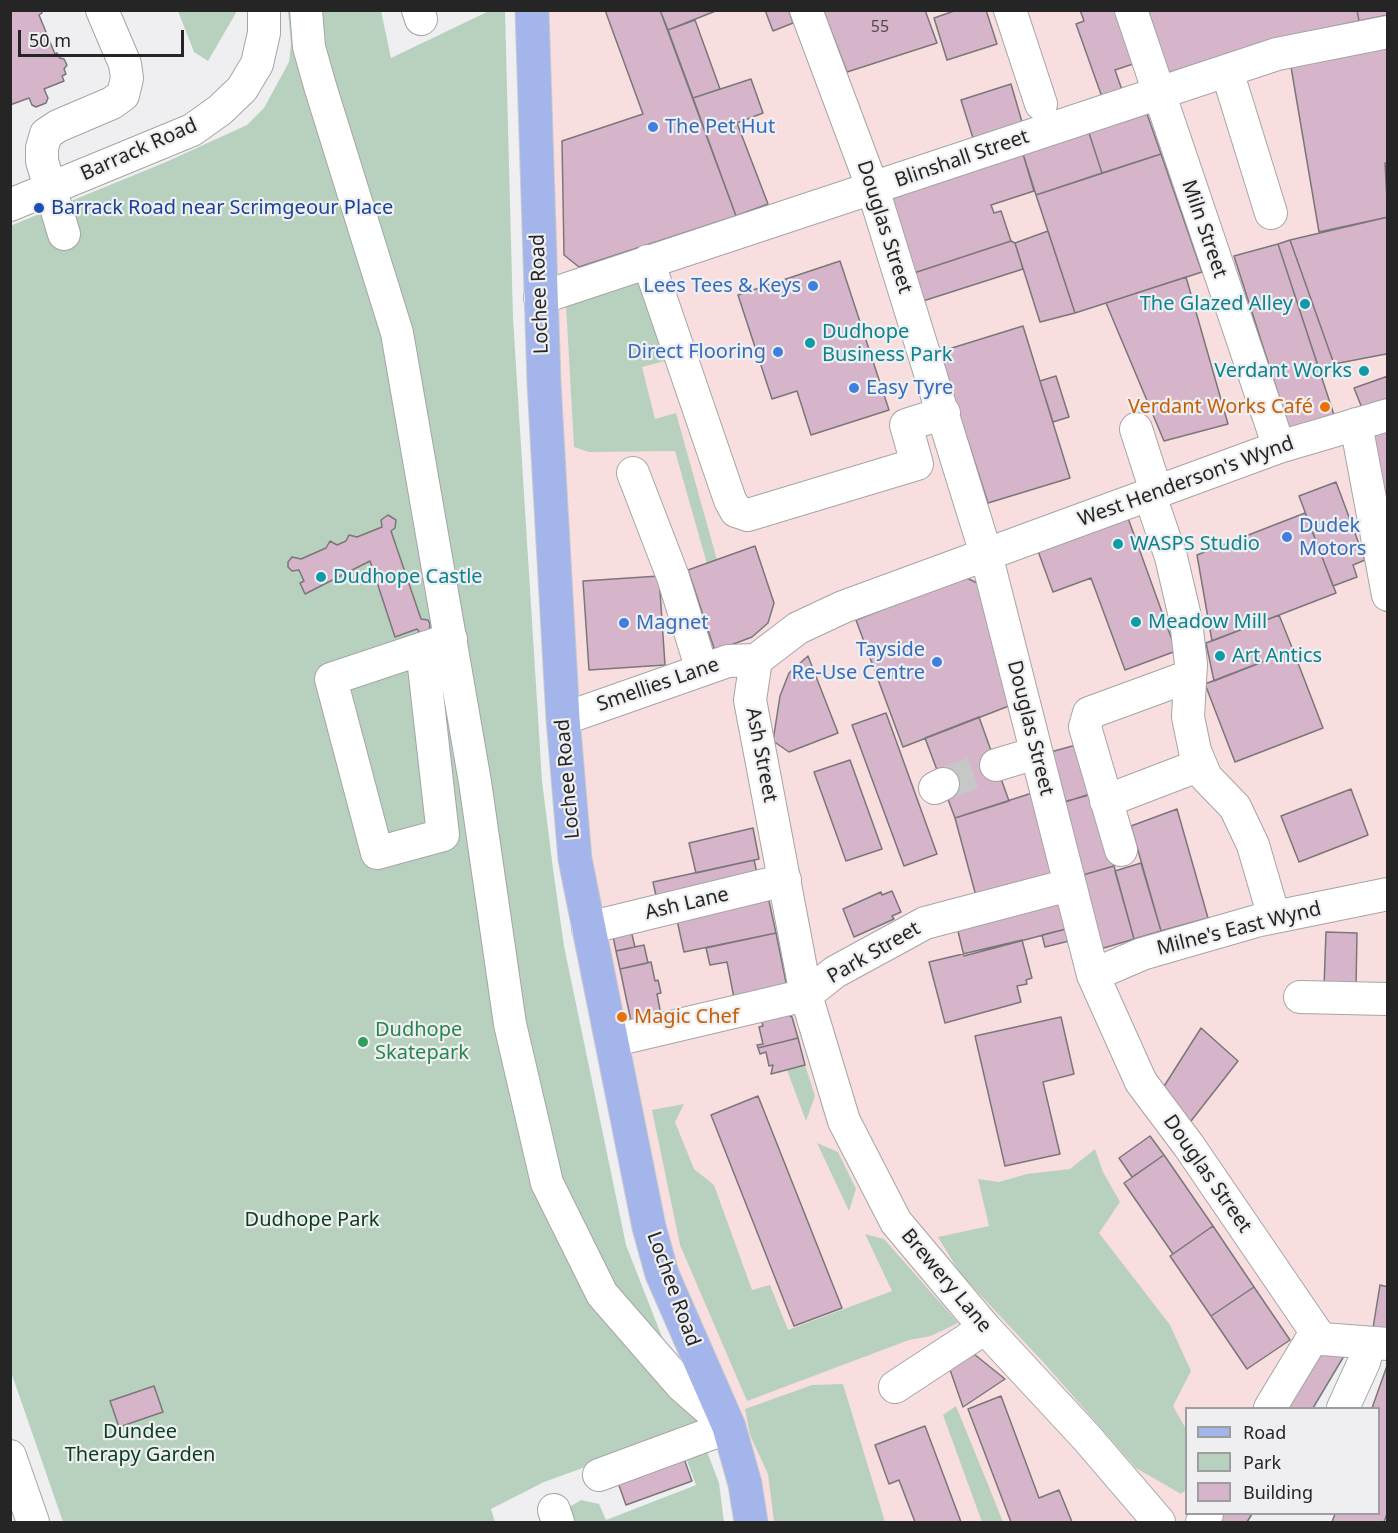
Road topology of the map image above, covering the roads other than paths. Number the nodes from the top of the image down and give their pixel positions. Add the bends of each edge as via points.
1 (264, 10) edge
2 (306, 10) edge
3 (532, 10) edge
4 (806, 10) edge
5 (1010, 10) edge
6 (1131, 10) edge
7 (111, 13) edge
8 (1388, 32) edge
9 (1227, 70) junction
10 (1158, 93) junction
11 (1041, 104) dead end
12 (51, 188) junction
13 (873, 189) junction
14 (10, 206) edge
15 (1271, 213) dead end
16 (64, 234) dead end
17 (648, 261) junction
18 (540, 298) junction
19 (944, 413) junction
20 (1388, 414) edge
21 (1356, 424) junction
22 (1136, 429) dead end
23 (1279, 447) junction
24 (633, 474) dead end
25 (1154, 495) junction
26 (986, 554) junction
27 (1388, 595) edge
28 (451, 639) junction
29 (422, 649) junction
30 (756, 660) junction
31 (702, 670) junction
32 (1191, 676) junction
33 (562, 719) junction
34 (1036, 753) junction
35 (996, 765) tunnel mouth
36 (1200, 765) junction
37 (1106, 801) junction
38 (1121, 850) dead end
39 (785, 880) junction
40 (1069, 885) junction
41 (1388, 894) edge
42 (1274, 917) junction
43 (588, 928) junction
44 (1093, 975) junction
45 (806, 995) junction
46 (1300, 997) dead end
47 (1388, 999) edge
48 (611, 1041) junction
49 (985, 1328) junction
50 (1316, 1332) junction
51 (1378, 1344) edge
52 (895, 1387) dead end
53 (1271, 1407) edge
54 (1343, 1407) edge
55 (729, 1427) junction
56 (10, 1456) edge
57 (599, 1475) dead end
58 (33, 1522) edge
59 (751, 1522) edge
60 (1159, 1522) edge

1 - 12 street, Barrack Road via 257,64 242,89 220,110 192,130
2 - 28 street via 309,47 397,333
3 - 18 main road, Lochee Road
4 - 13 street, Douglas Street
5 - 11 street
6 - 10 street, Miln Street
7 - 12 street via 125,64 123,94 46,134 42,161
8 - 9 street, Blinshall Street via 1277,54
9 - 10 street, Blinshall Street
9 - 15 street
10 - 13 street, Blinshall Street
10 - 23 street, Miln Street
12 - 14 street, Barrack Road
12 - 16 street
13 - 17 street, Blinshall Street
13 - 19 street, Douglas Street
17 - 18 street, Blinshall Street
17 - 19 street via 736,512 748,514 917,464 906,425
18 - 33 main road, Lochee Road
19 - 26 street, Douglas Street
20 - 21 street, West Henderson's Wynd
21 - 23 street, West Henderson's Wynd
21 - 27 street
22 - 25 street
23 - 25 street, West Henderson's Wynd
24 - 31 street via 673,577
25 - 26 street, West Henderson's Wynd
25 - 32 street via 1186,621
26 - 30 street via 843,607 798,628
26 - 34 street, Douglas Street
28 - 29 street
28 - 55 street via 510,1024 547,1183 602,1294 682,1386
29 - 29 street via 331,679 377,854 443,835
30 - 31 street, Smellies Lane via 728,661
30 - 39 street, Ash Street via 750,700
31 - 33 street, Smellies Lane
32 - 36 street via 1188,717
32 - 37 street via 1089,713 1084,727
33 - 43 main road, Lochee Road via 575,859
34 - 35 street
34 - 40 street, Douglas Street
36 - 37 street
36 - 42 street via 1206,777 1235,807 1253,845
37 - 38 street
39 - 43 street, Ash Lane
39 - 45 street, Ash Street
40 - 44 street, Douglas Street
40 - 45 street, Park Street via 925,923 835,972
41 - 42 street, Milne's East Wynd
42 - 44 street, Milne's East Wynd via 1142,954
43 - 48 main road, Lochee Road
44 - 50 street, Douglas Street via 1141,1082
45 - 48 street, Park Street
45 - 49 street, Brewery Lane via 844,1121 896,1222
46 - 47 street
48 - 55 main road, Lochee Road via 662,1274
49 - 52 street
49 - 60 street, Brewery Lane
50 - 51 street via 1322,1339
50 - 53 street
51 - 54 street via 1364,1362
55 - 57 street
55 - 59 main road, Lochee Road
56 - 58 street

